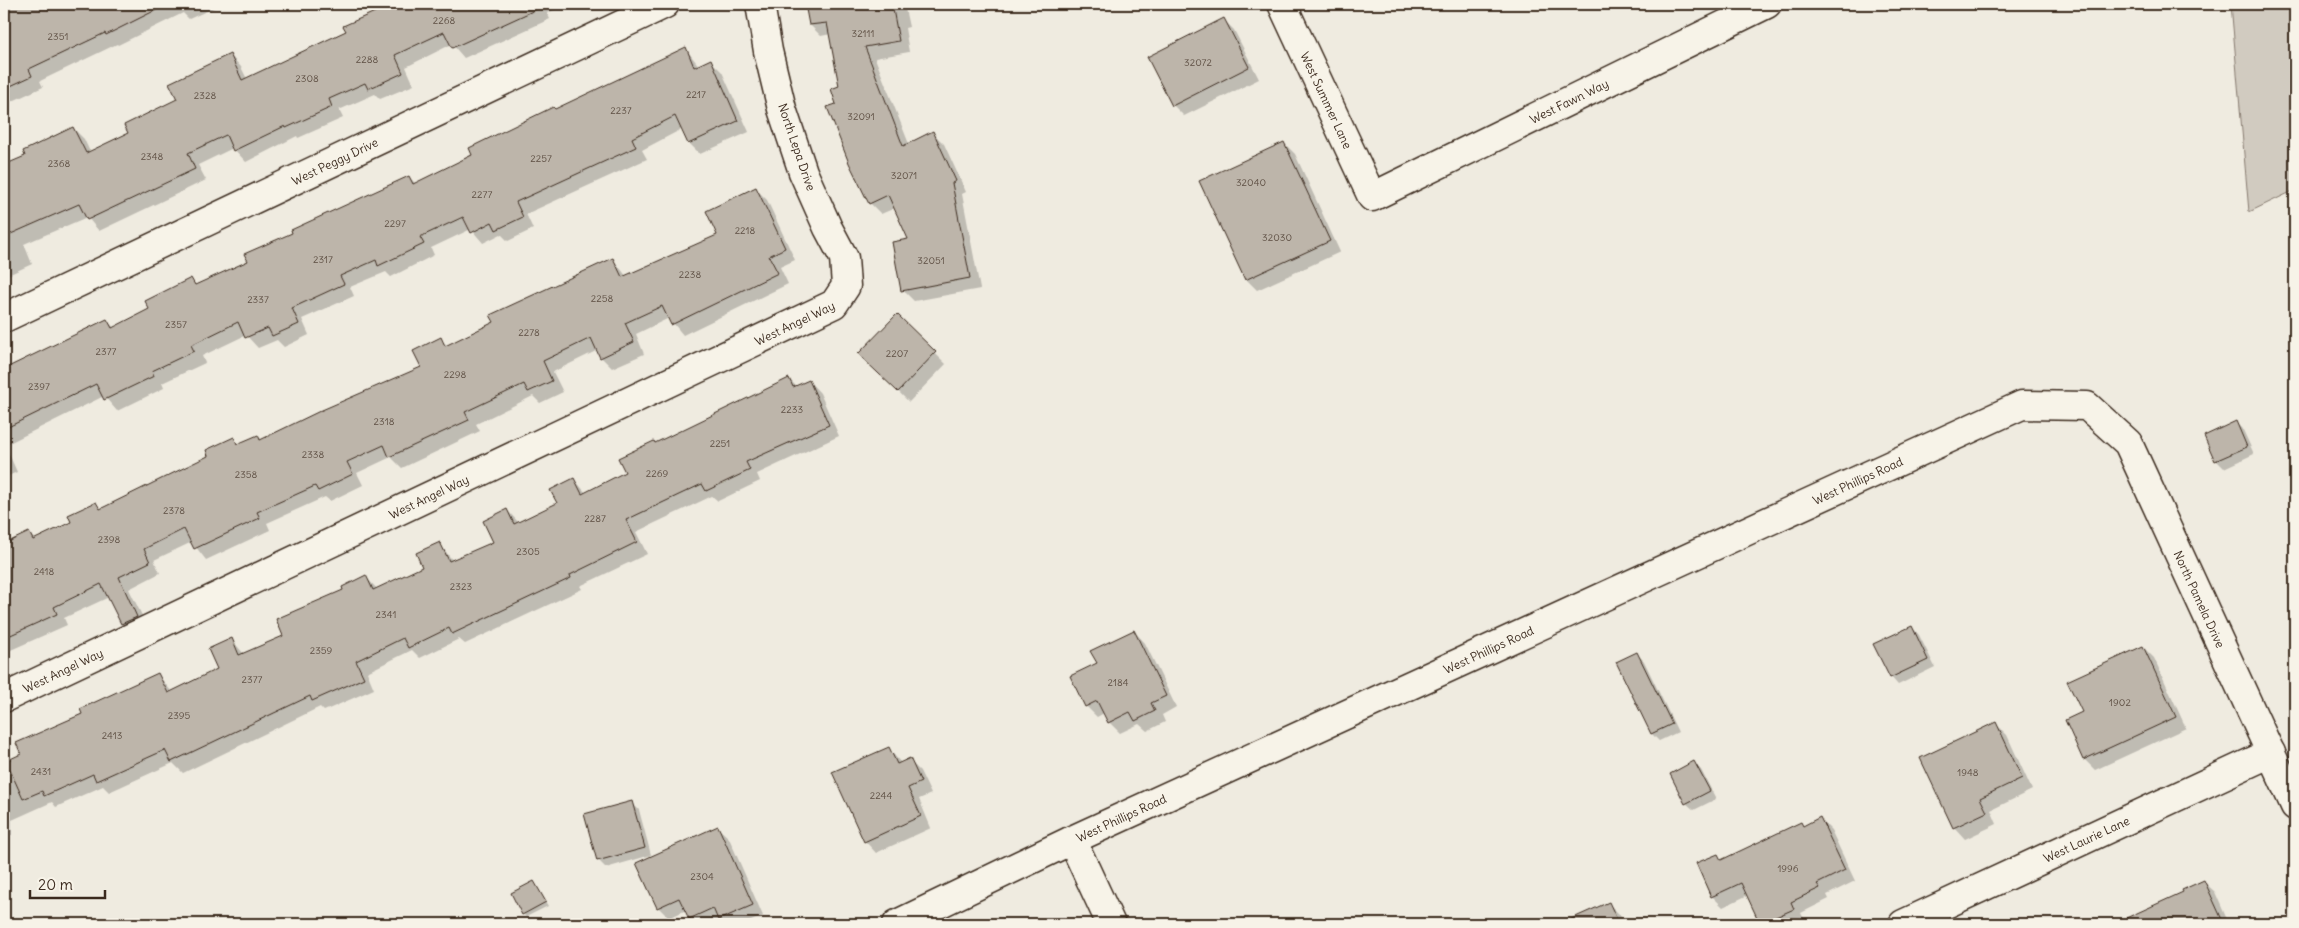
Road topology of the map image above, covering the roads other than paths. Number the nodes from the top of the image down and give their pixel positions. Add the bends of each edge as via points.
1 (665, 4) edge
2 (760, 4) edge
3 (1282, 4) edge
4 (1767, 4) edge
5 (1372, 197) joint
6 (846, 286) joint
7 (4, 318) edge
8 (2087, 406) joint
9 (4, 698) edge
10 (2271, 753) junction
11 (2295, 806) edge
12 (1072, 840) junction
13 (897, 924) edge
14 (1112, 924) edge
15 (1903, 924) edge

1 - 7 street, West Peggy Drive
2 - 6 street, North Lepa Drive via 782,109 803,172 844,258
3 - 5 street, West Summer Lane
4 - 5 street, West Fawn Way
6 - 9 street, West Angel Way via 834,304
8 - 10 street, North Pamela Drive via 2128,442
8 - 12 street, West Phillips Road via 2022,405
10 - 11 street, North Pamela Drive
10 - 15 street, West Laurie Lane
12 - 13 street, West Phillips Road
12 - 14 street

